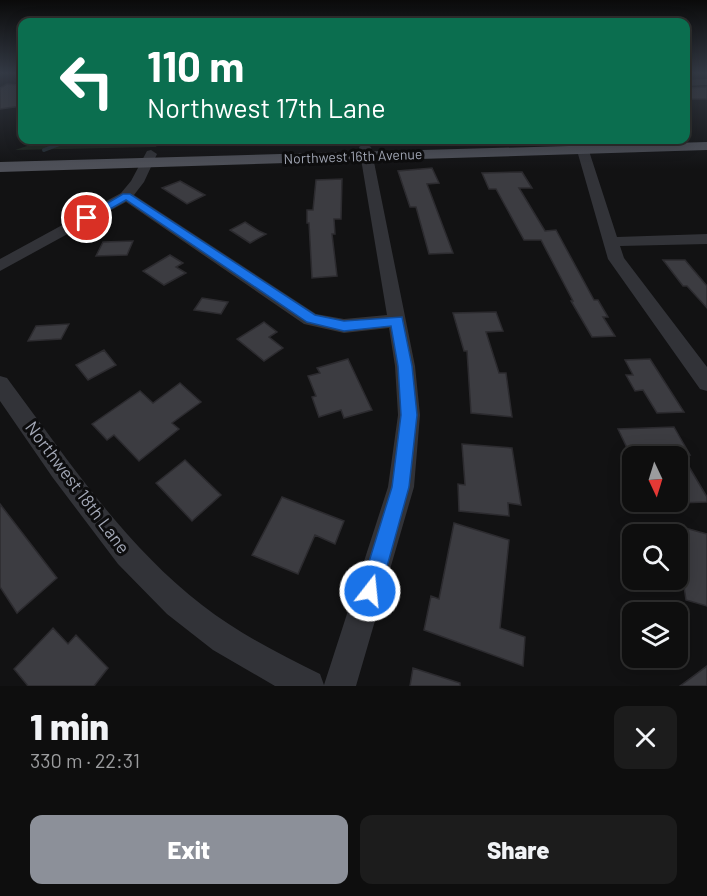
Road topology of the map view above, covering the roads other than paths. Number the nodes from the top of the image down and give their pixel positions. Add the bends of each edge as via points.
1 (690, 138) edge
2 (707, 138) edge
3 (561, 144) edge
4 (585, 144) edge
5 (626, 144) edge
6 (707, 146) edge
7 (366, 152) junction
8 (0, 158) edge
9 (149, 158) junction
10 (0, 167) edge
11 (126, 196) junction
12 (707, 239) edge
13 (610, 242) junction
14 (0, 266) edge
15 (397, 321) junction
16 (707, 383) edge
17 (0, 384) edge
18 (308, 686) edge
19 (340, 686) edge

1 - 2 main road
3 - 7 main road, Northwest 16th Avenue
4 - 13 street via 584,154
5 - 6 main road, Northwest 16th Avenue
7 - 9 main road, Northwest 16th Avenue
7 - 15 street
8 - 9 main road, Northwest 16th Avenue
9 - 10 main road, Northwest 16th Avenue
9 - 11 street
11 - 14 street
11 - 15 street via 311,319 344,326
12 - 13 street
13 - 16 street via 616,259
15 - 19 street via 409,415 401,487
17 - 18 street, Northwest 18th Lane via 115,542 178,604 236,648

